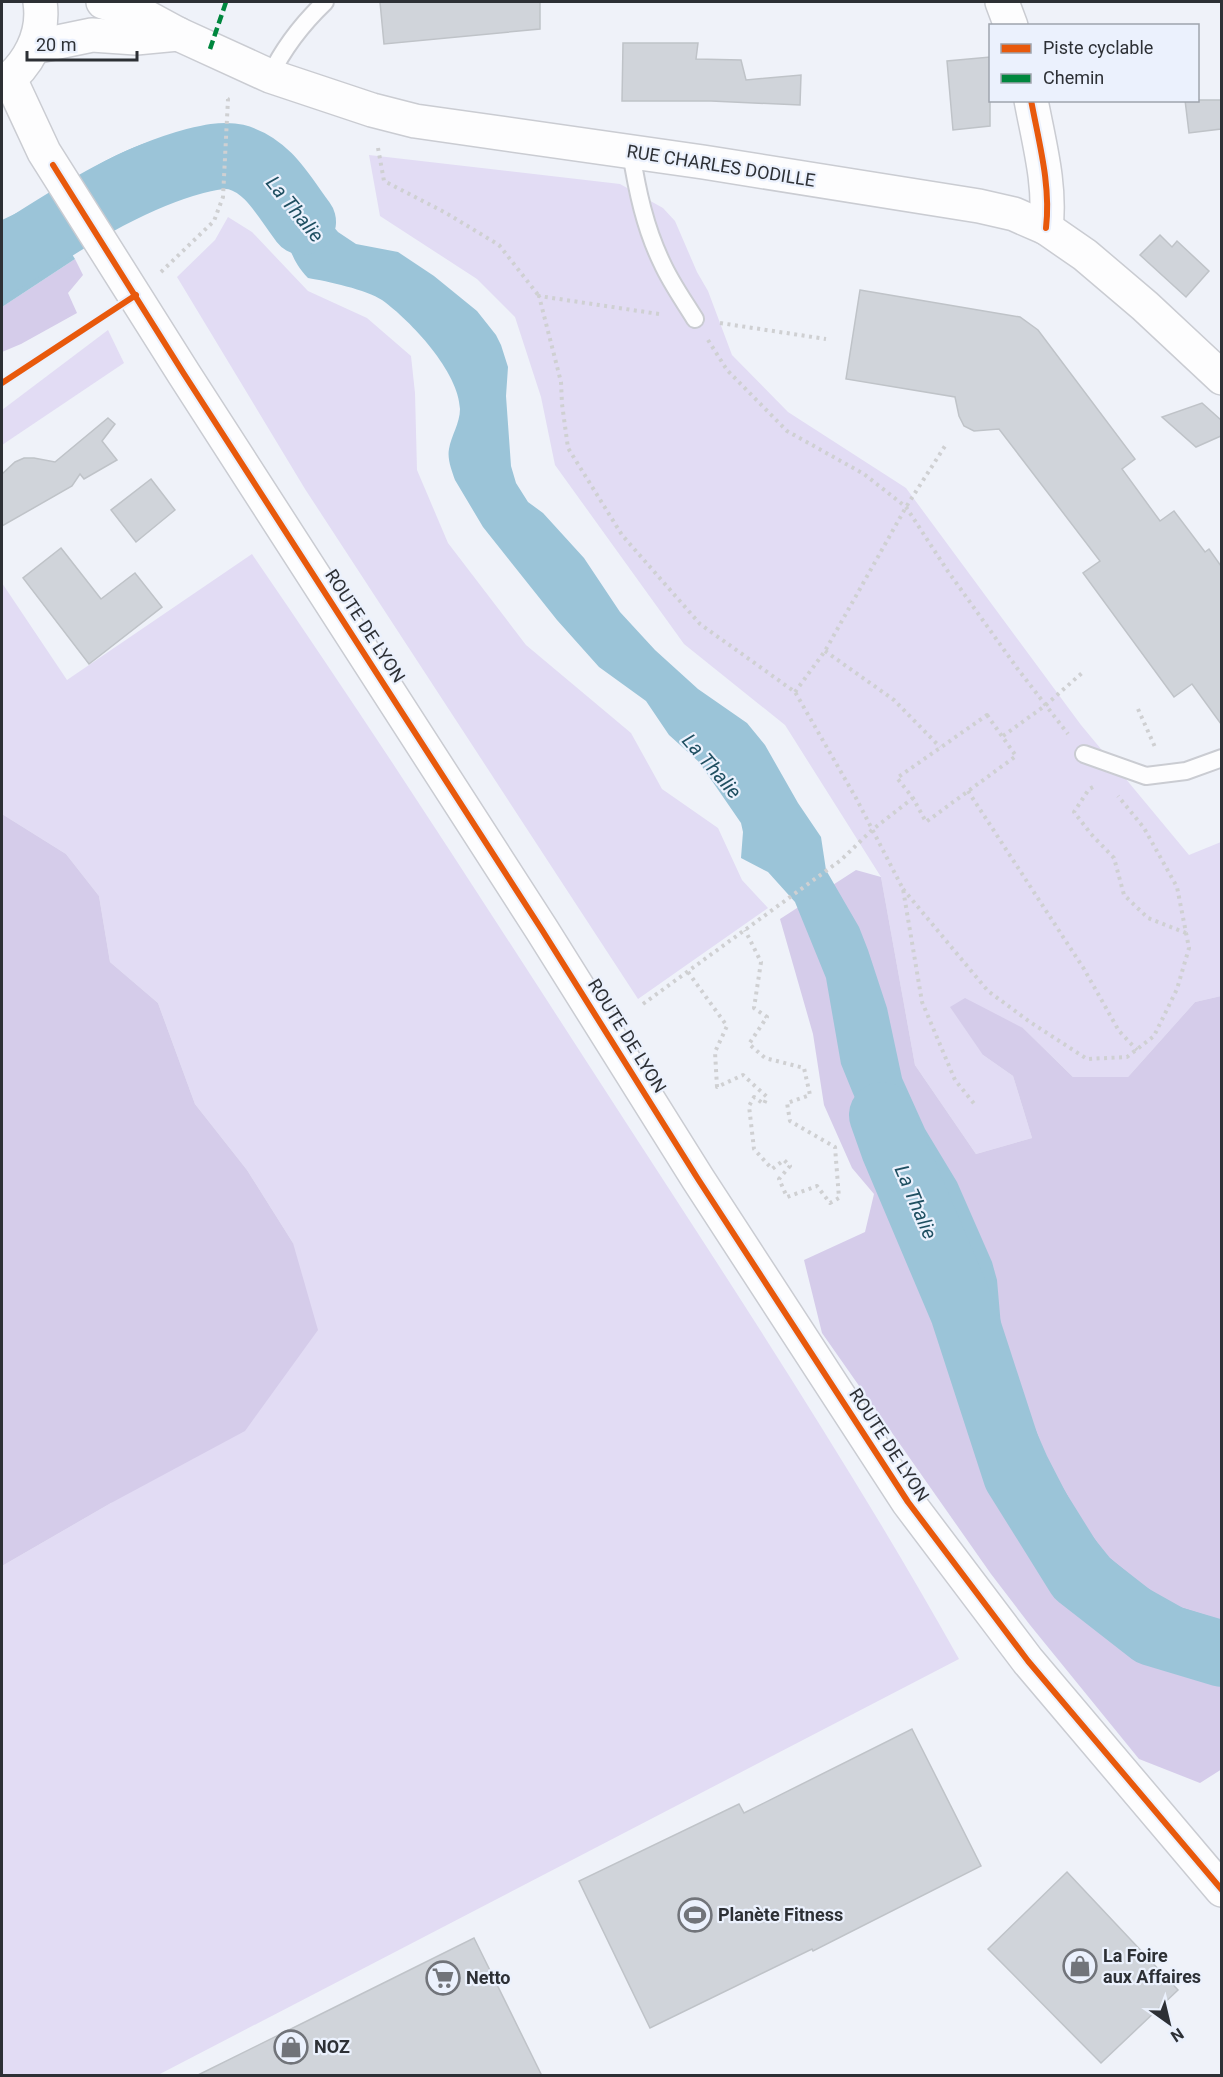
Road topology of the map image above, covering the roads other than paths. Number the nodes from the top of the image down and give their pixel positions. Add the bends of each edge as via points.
1 (40, 2) edge
2 (103, 2) edge
3 (325, 2) edge
4 (1002, 2) edge
5 (1010, 24) edge
6 (178, 34) junction
7 (34, 47) junction
8 (270, 76) junction
9 (6, 82) edge
10 (1031, 102) edge
11 (2, 112) edge
12 (631, 152) junction
13 (49, 158) junction
14 (1046, 228) junction
15 (695, 319) road end
16 (1221, 378) edge
17 (1084, 754) road end
18 (1221, 758) edge
19 (1221, 1890) edge

1 - 7 main road
2 - 6 main road, RUE CHARLES DODILLE via 141,14
3 - 8 lane via 302,24
4 - 5 main road
6 - 7 main road, RUE CHARLES DODILLE via 136,38 92,35
6 - 8 main road, RUE CHARLES DODILLE
7 - 9 main road
8 - 12 main road, RUE CHARLES DODILLE via 415,121
9 - 13 main road, ROUTE DE LYON
10 - 14 main road via 1049,206
11 - 13 main road, ROUTE DE LYON
12 - 14 main road, RUE CHARLES DODILLE via 979,206 1014,213
12 - 15 lane via 639,201 652,239
13 - 19 main road, ROUTE DE LYON via 908,1502 1028,1661
14 - 16 main road, RUE CHARLES DODILLE via 1145,306
17 - 18 lane via 1146,776 1185,771

